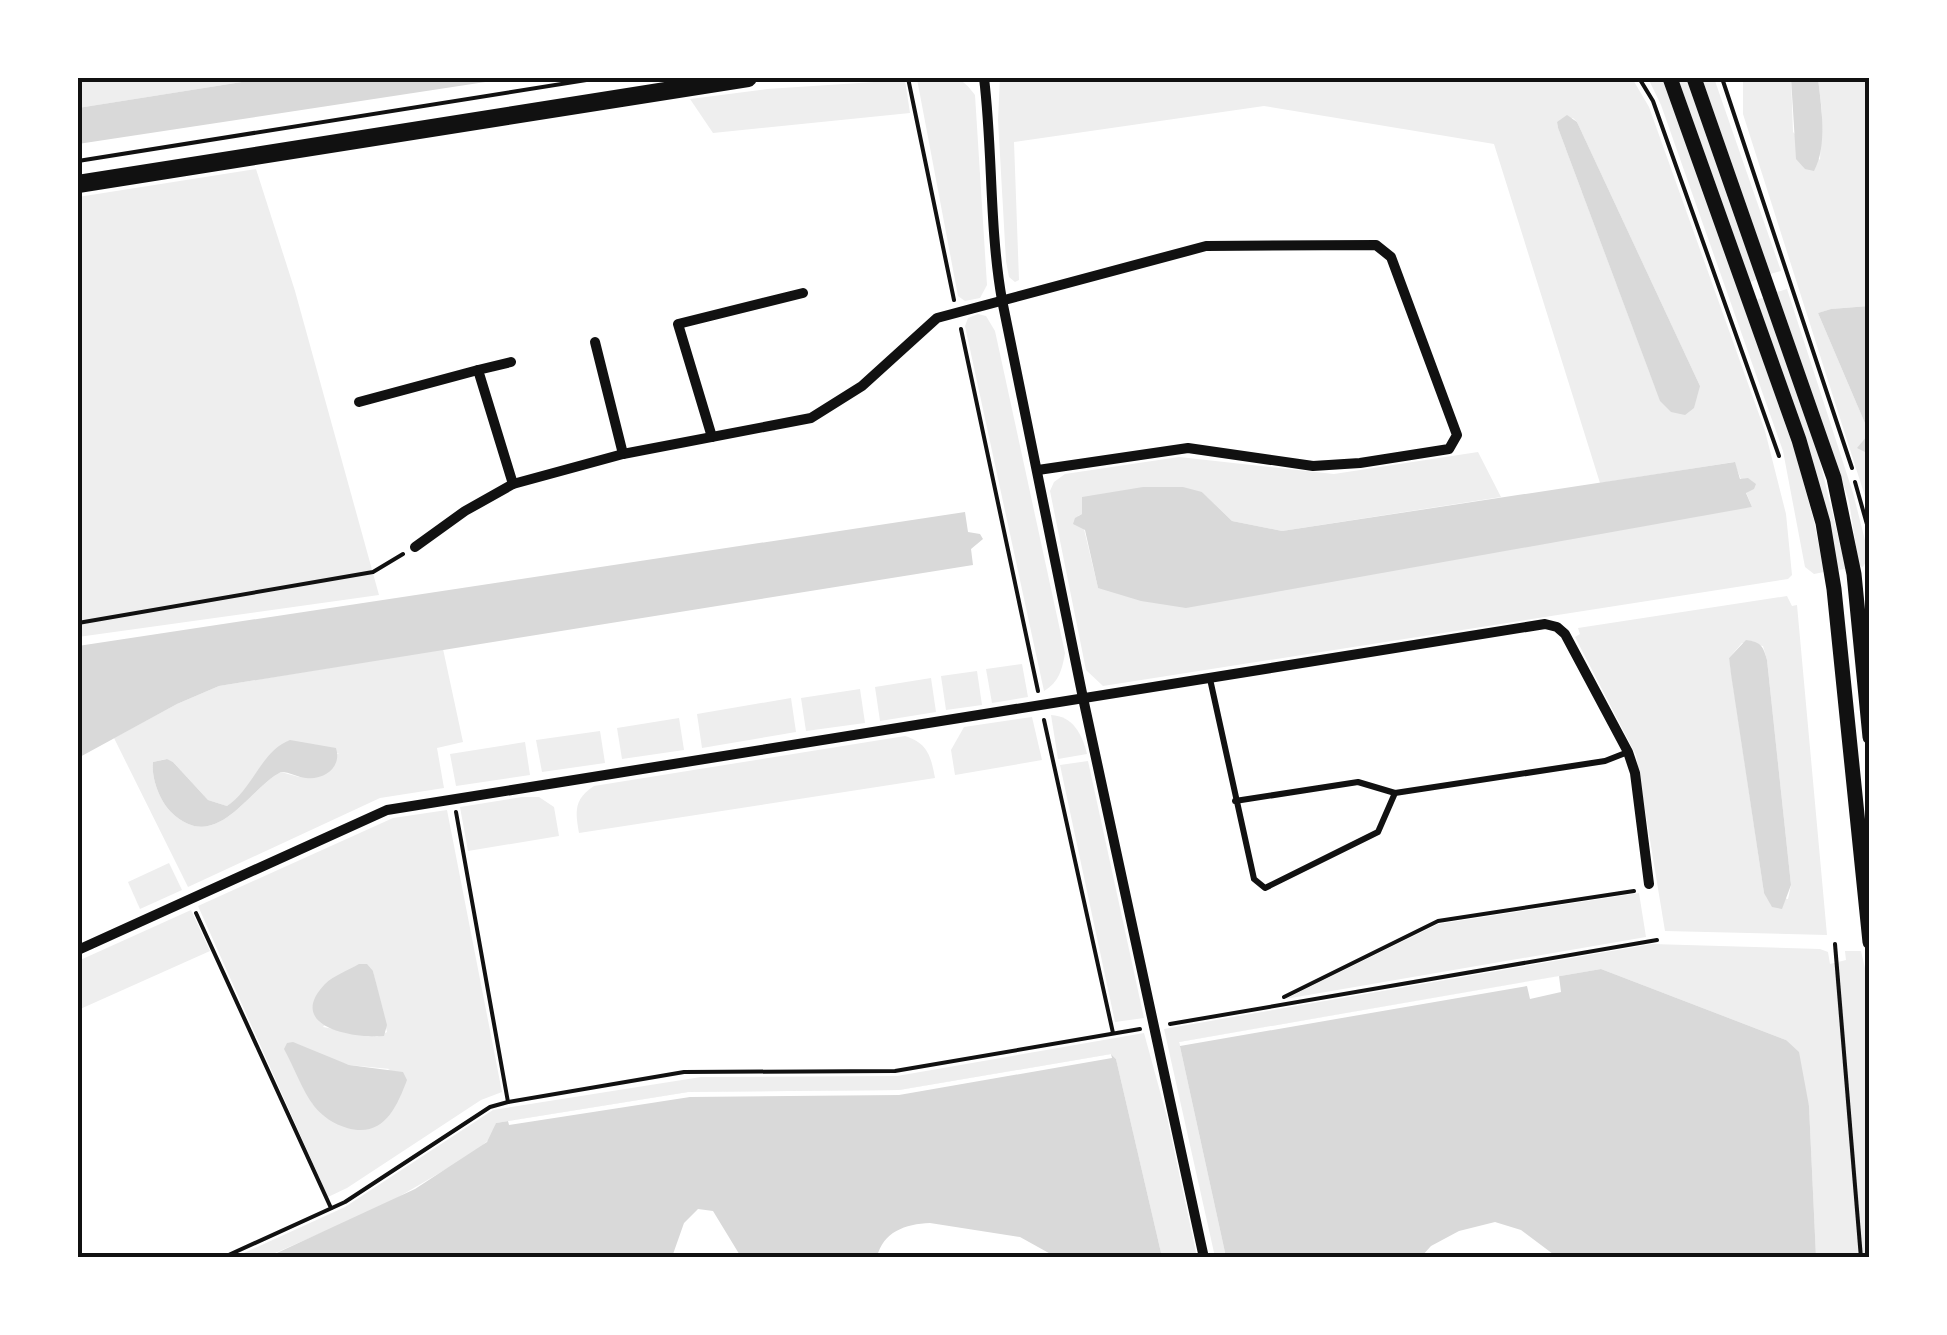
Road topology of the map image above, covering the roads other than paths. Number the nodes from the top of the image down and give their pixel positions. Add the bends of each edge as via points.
1 (748, 78) edge
2 (984, 78) edge
3 (1670, 78) edge
4 (1694, 78) edge
5 (78, 184) edge
6 (803, 293) dead end
7 (1002, 300) junction
8 (595, 342) dead end
9 (511, 362) dead end
10 (478, 370) junction
11 (359, 402) dead end
12 (712, 437) junction
13 (623, 454) junction
14 (1038, 470) junction
15 (513, 484) junction
16 (415, 547) road end
17 (1210, 679) junction
18 (1083, 698) junction
19 (1870, 737) edge
20 (1628, 752) junction
21 (1395, 793) junction
22 (1236, 802) junction
23 (1650, 886) road end
24 (1870, 942) edge
25 (78, 950) edge
26 (1204, 1258) edge

1 - 5 main road
2 - 7 street
3 - 24 street via 1823,523
4 - 19 street via 1834,478 1854,574
6 - 12 street via 678,324
7 - 12 street via 937,318 862,386 812,418
7 - 14 street
7 - 14 street via 1206,246 1376,245 1391,257 1457,435 1448,449 1360,463 1313,466 1188,448
8 - 13 street
9 - 10 street
10 - 11 street
10 - 15 street
12 - 13 street
13 - 15 street
14 - 18 street
15 - 16 street
17 - 18 street
17 - 20 street via 1545,624 1565,634
17 - 22 lane
18 - 25 street via 388,810
18 - 26 street
20 - 21 lane
20 - 23 street
21 - 22 lane via 1358,782
21 - 22 lane via 1378,832 1265,888 1254,880

